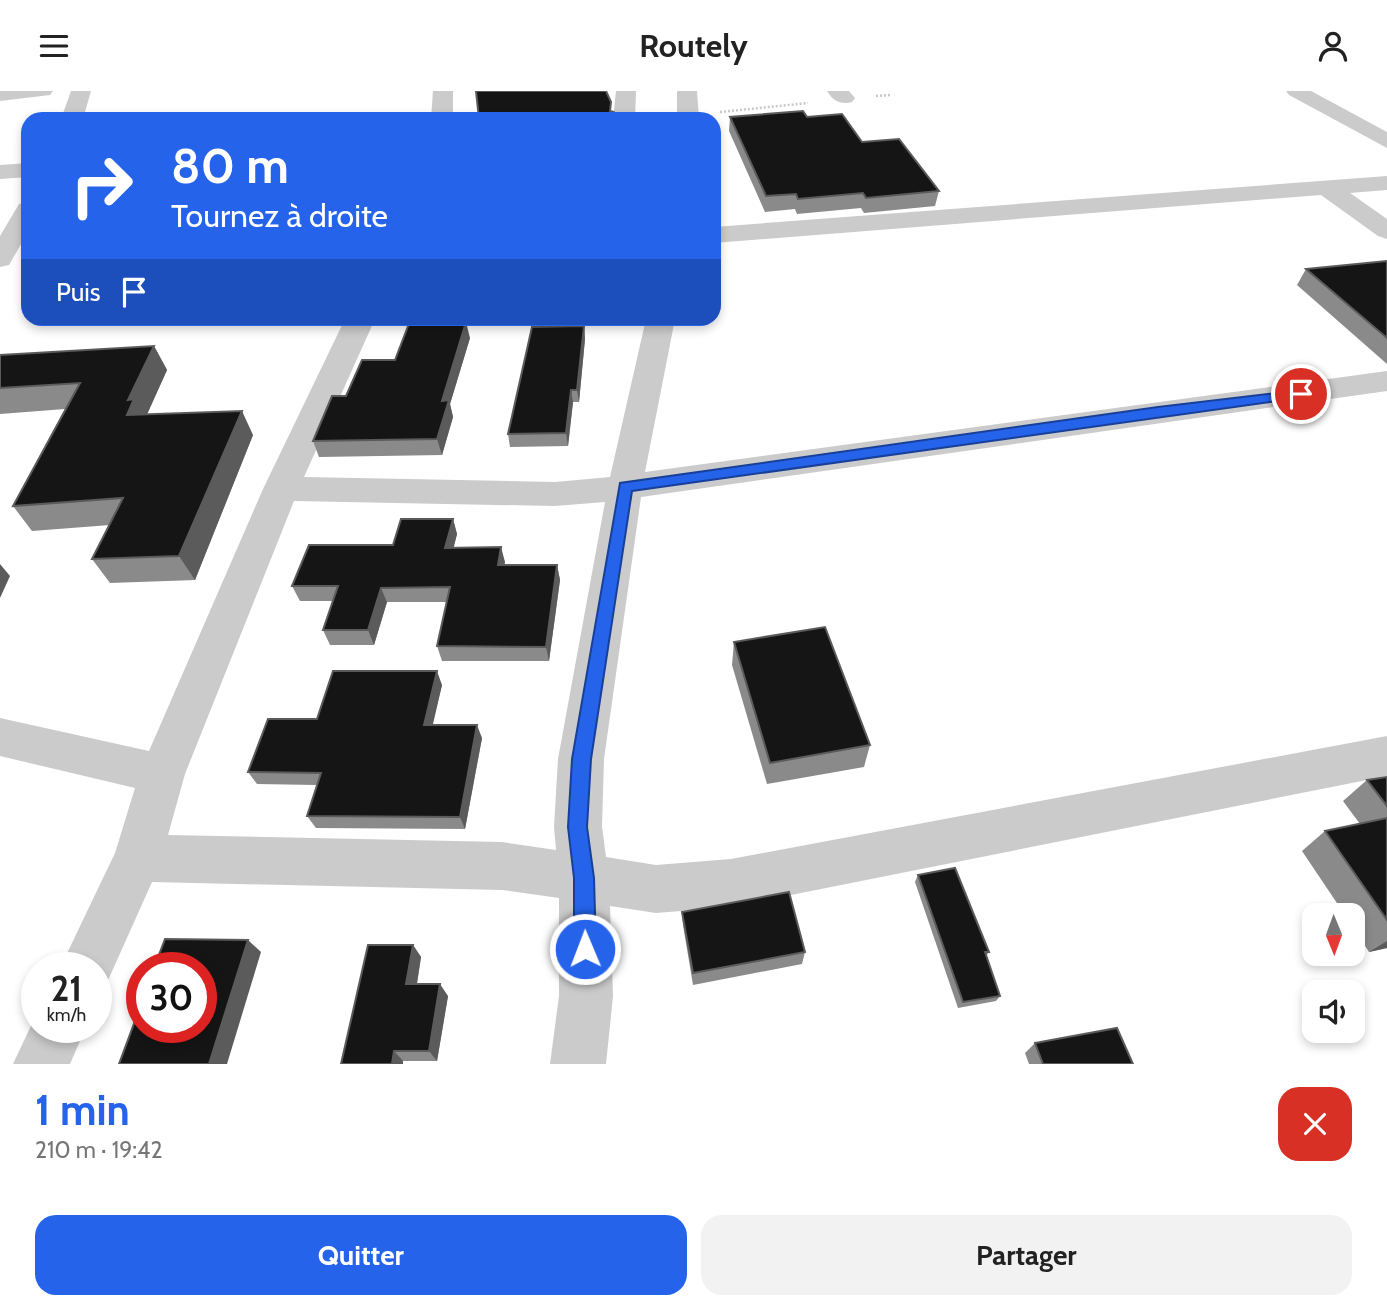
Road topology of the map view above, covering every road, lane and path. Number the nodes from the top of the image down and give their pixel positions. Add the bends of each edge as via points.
1 (43, 91) edge
2 (81, 91) edge
3 (443, 91) edge
4 (626, 91) edge
5 (687, 91) edge
6 (1296, 91) edge
7 (0, 95) edge
8 (841, 95) edge
9 (891, 95) dead end
10 (74, 112) edge
11 (442, 112) edge
12 (624, 112) edge
13 (688, 112) edge
14 (721, 113) edge
15 (1387, 141) edge
16 (21, 170) edge
17 (0, 172) edge
18 (1387, 183) edge
19 (1329, 190) junction
20 (21, 223) edge
21 (1387, 231) edge
22 (721, 235) edge
23 (9, 248) edge
24 (357, 326) edge
25 (659, 326) edge
26 (1387, 381) edge
27 (625, 487) junction
28 (281, 489) junction
29 (0, 737) edge
30 (1387, 756) edge
31 (162, 774) junction
32 (138, 857) junction
33 (584, 878) junction
34 (93, 952) edge
35 (51, 1043) edge
36 (41, 1064) edge
37 (578, 1064) edge

1 - 7 street
2 - 10 street
3 - 11 street
4 - 12 street
5 - 13 street
6 - 15 street
8 - 9 path
8 - 14 path
16 - 17 street
18 - 19 street
19 - 21 street
19 - 22 street
20 - 23 street
24 - 28 street
25 - 27 street
26 - 27 street
27 - 28 street via 555,494
27 - 33 street via 582,759 578,827
28 - 31 street
29 - 31 street
30 - 33 street via 731,883 656,889
31 - 32 street
32 - 33 street via 502,866
32 - 34 street
33 - 37 street via 586,996
35 - 36 street

